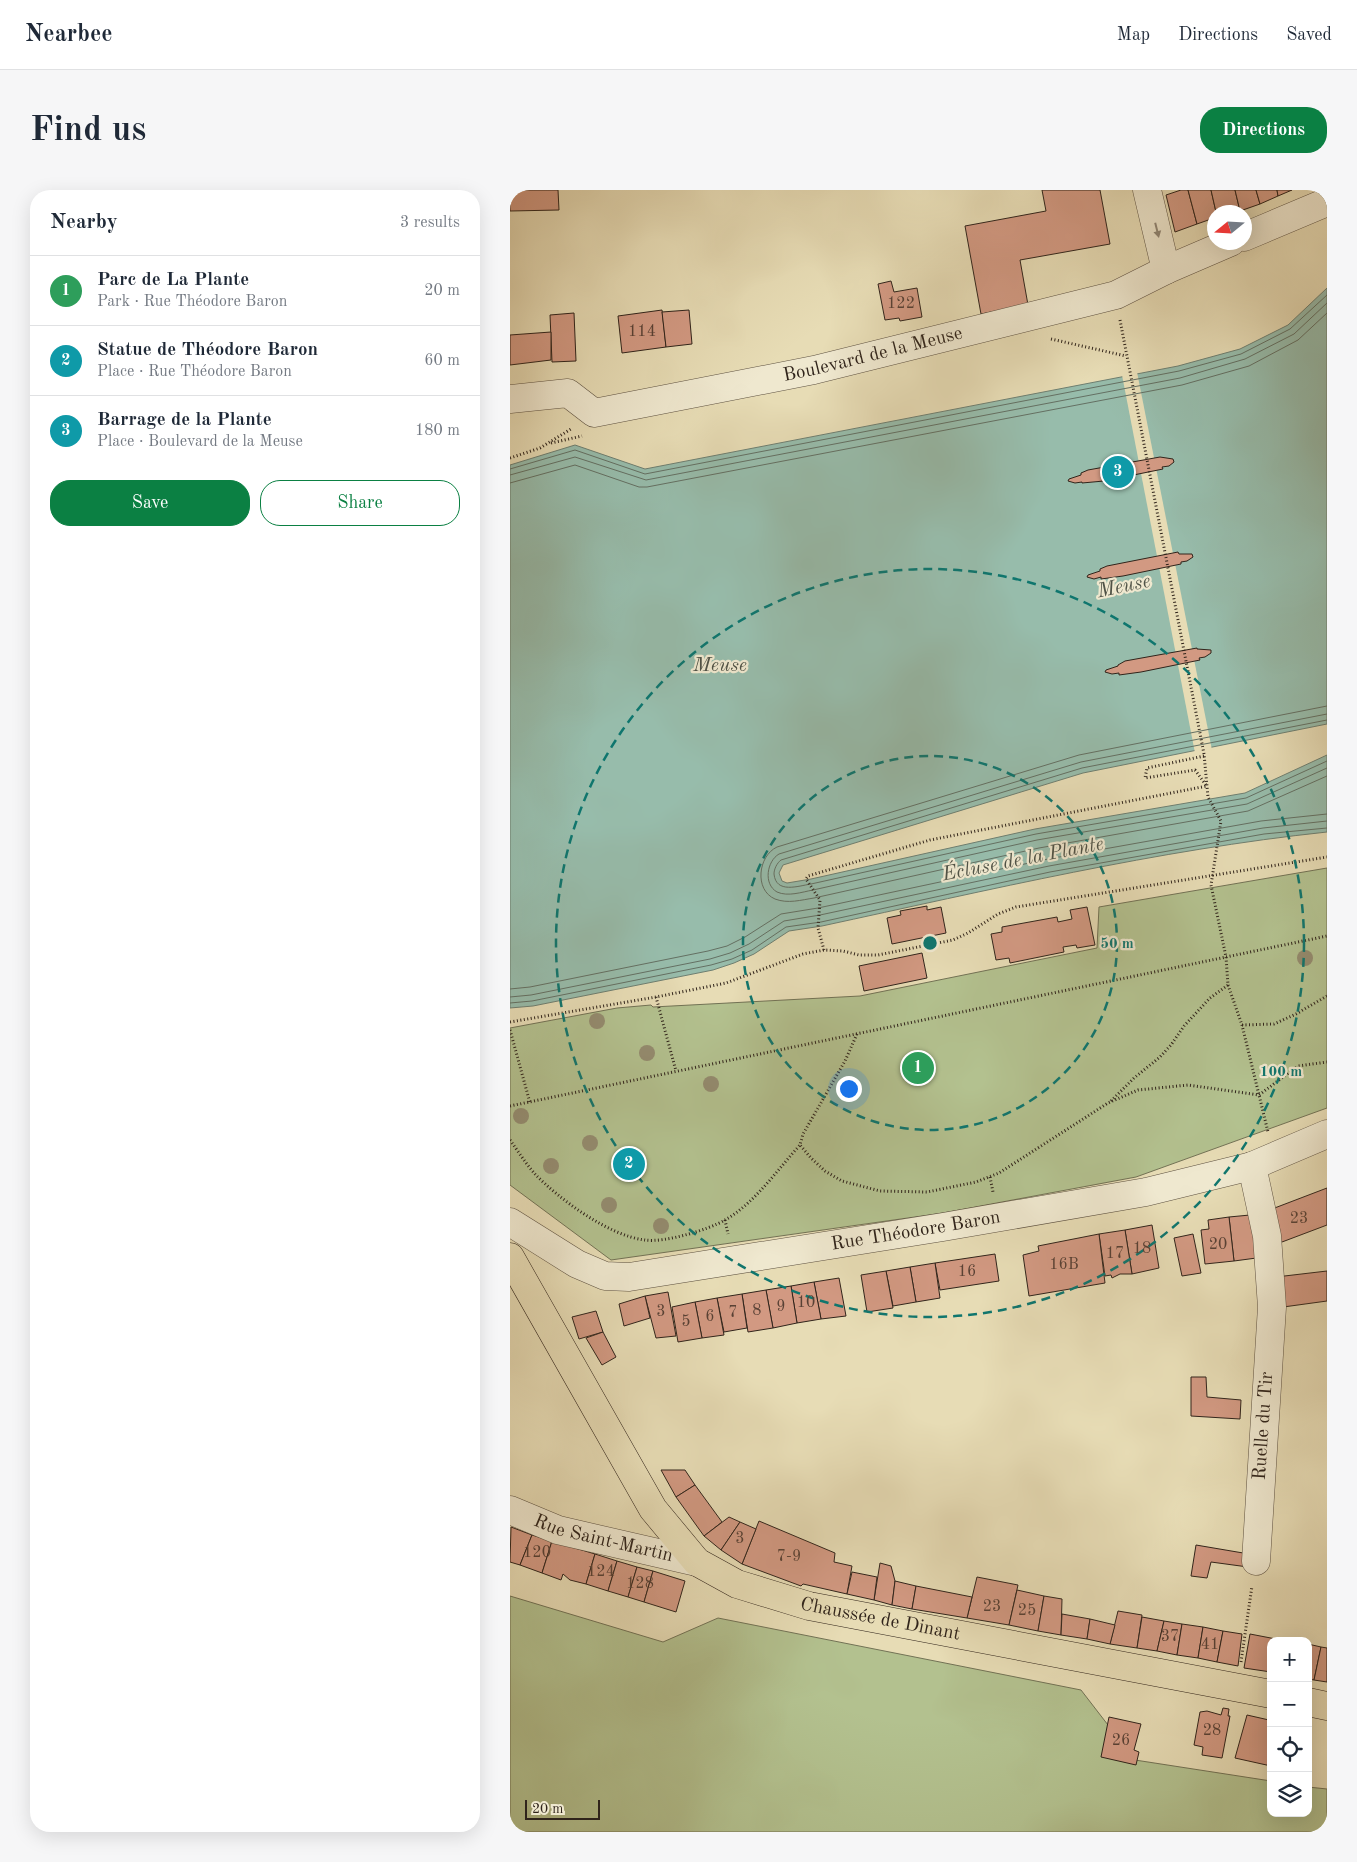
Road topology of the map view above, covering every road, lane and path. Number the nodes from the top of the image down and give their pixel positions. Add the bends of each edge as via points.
1 (1147, 190) edge
2 (1327, 202) edge
3 (1252, 234) edge
4 (1212, 250) edge
5 (1166, 270) junction
6 (1116, 295) junction
7 (1112, 353) dead end
8 (1126, 356) junction
9 (510, 399) edge
10 (551, 442) dead end
11 (510, 458) edge
12 (1204, 755) junction
13 (1207, 786) junction
14 (1327, 857) edge
15 (1213, 875) junction
16 (1327, 936) edge
17 (824, 950) junction
18 (1226, 957) junction
19 (1228, 985) junction
20 (1327, 996) edge
21 (656, 997) junction
22 (510, 1022) edge
23 (1242, 1025) junction
24 (510, 1030) edge
25 (857, 1033) junction
26 (1327, 1062) edge
27 (676, 1070) junction
28 (1259, 1094) junction
29 (530, 1103) junction
30 (1108, 1103) junction
31 (510, 1106) edge
32 (1327, 1134) edge
33 (510, 1140) edge
34 (800, 1145) junction
35 (1252, 1166) junction
36 (510, 1222) edge
37 (510, 1257) edge
38 (510, 1510) edge
39 (1256, 1561) joint
40 (697, 1562) junction
41 (1237, 1686) junction
42 (1267, 1693) edge
43 (1312, 1703) edge
44 (1327, 1706) edge

1 -> 5 street
2 - 3 street
4 - 5 street, Boulevard de la Meuse
5 - 6 street, Boulevard de la Meuse
6 - 8 path
6 - 9 street, Boulevard de la Meuse via 814,370 594,413 568,393
7 - 8 path
8 - 12 path
10 - 11 path
12 - 13 path
12 - 13 path via 1147,768 1145,778 1195,770
13 - 15 path via 1208,797 1221,821
13 - 17 path via 930,840 808,876 806,879 820,900 818,928
14 - 15 path
15 - 17 path via 1016,908 998,914 953,940 878,955
15 - 18 path via 1211,885
16 - 18 path
17 - 21 path via 803,954 726,983
18 - 19 path
18 - 25 path
19 - 23 path
19 - 30 path via 1210,998 1160,1057
20 - 23 path via 1274,1024
21 - 22 path
21 - 27 path
23 - 28 path
24 - 29 path
25 - 27 path
25 - 34 path
26 - 28 path via 1298,1066
27 - 29 path
28 - 30 path via 1188,1085 1138,1090
28 - 35 path via 1268,1132
29 - 31 path
30 - 34 path via 999,1174 927,1192 880,1191 842,1181 825,1171
32 - 35 street, Rue Théodore Baron
33 - 34 path via 535,1173 561,1198 601,1224 645,1240 693,1233 725,1220 751,1200
35 - 36 street, Rue Théodore Baron via 1146,1192 628,1277 605,1276 577,1264
35 - 39 street, Ruelle du Tir via 1267,1236 1272,1306
37 - 40 main road, Chaussée de Dinant via 653,1508
38 - 40 street, Rue Saint-Martin via 558,1530
39 - 41 path
40 - 41 main road, Chaussée de Dinant via 737,1584 809,1606
41 - 42 main road, Chaussée de Dinant
43 - 44 main road

